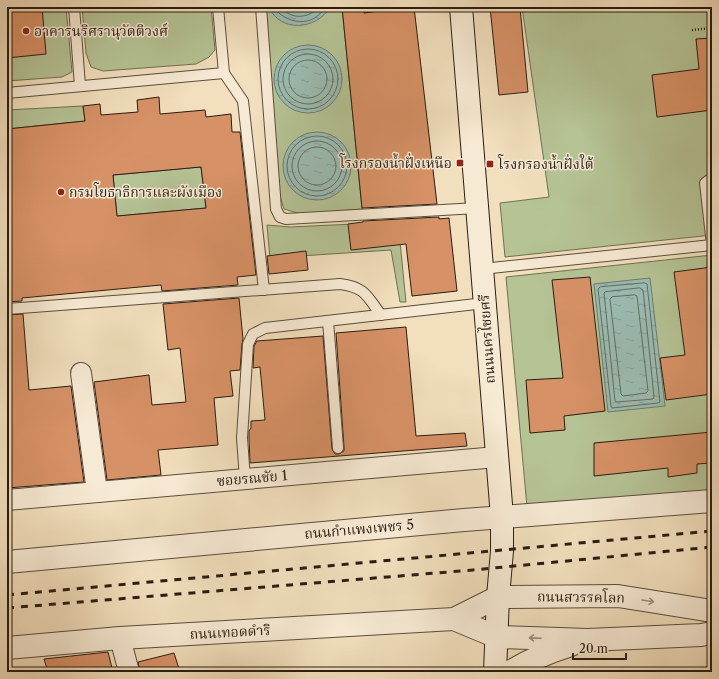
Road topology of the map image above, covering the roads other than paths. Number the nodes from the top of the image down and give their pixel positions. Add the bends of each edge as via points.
1 (74, 7) edge
2 (218, 7) edge
3 (261, 7) edge
4 (461, 7) edge
5 (224, 73) junction
6 (80, 86) junction
7 (7, 93) edge
8 (712, 178) edge
9 (477, 208) junction
10 (712, 245) edge
11 (482, 269) junction
12 (264, 290) junction
13 (485, 303) junction
14 (7, 309) edge
15 (381, 315) junction
16 (328, 321) junction
17 (81, 373) dead end
18 (338, 448) dead end
19 (497, 457) junction
20 (244, 479) junction
21 (96, 492) junction
22 (7, 500) edge
23 (712, 501) edge
24 (502, 517) junction
25 (7, 562) edge
26 (498, 597) junction
27 (712, 610) edge
28 (454, 619) junction
29 (712, 633) edge
30 (497, 637) junction
31 (120, 638) junction
32 (588, 640) junction
33 (7, 648) edge
34 (129, 672) edge
35 (495, 672) edge
36 (510, 672) edge

1 - 6 lane
2 - 5 lane
3 - 9 lane via 276,209 280,217 286,219
4 - 9 street, ถนนนครไชยศรี
5 - 6 lane
5 - 12 lane via 243,101
6 - 7 lane
8 - 10 lane via 705,183
9 - 11 street, ถนนนครไชยศรี
10 - 11 lane
11 - 13 street, ถนนนครไชยศรี
12 - 14 lane
12 - 15 lane via 340,284 354,286 364,293
13 - 15 lane
13 - 19 street, ถนนนครไชยศรี
15 - 16 lane
16 - 18 lane
16 - 20 lane via 265,328 253,334 248,344 242,438
17 - 21 street
19 - 20 street, ซอยรณชัย 1
19 - 24 street, ถนนนครไชยศรี
20 - 21 street, ซอยรณชัย 1
21 - 22 street, ซอยรณชัย 1
23 - 24 street, ถนนกำแพงเพชร 5
24 - 25 street, ถนนกำแพงเพชร 5
24 - 26 street, ถนนนครไชยศรี
26 -> 27 street, ถนนสวรรคโลก via 618,596
26 - 28 street, ถนนเทอดดำริ
26 - 30 street, ถนนนครไชยศรี
28 - 30 street, ถนนเทอดดำริ
28 - 31 street, ถนนเทอดดำริ
29 - 32 street
32 -> 30 street
30 - 35 street, ถนนนครไชยศรี
31 - 33 street, ถนนเทอดดำริ
31 - 34 street
32 - 36 street via 541,654

